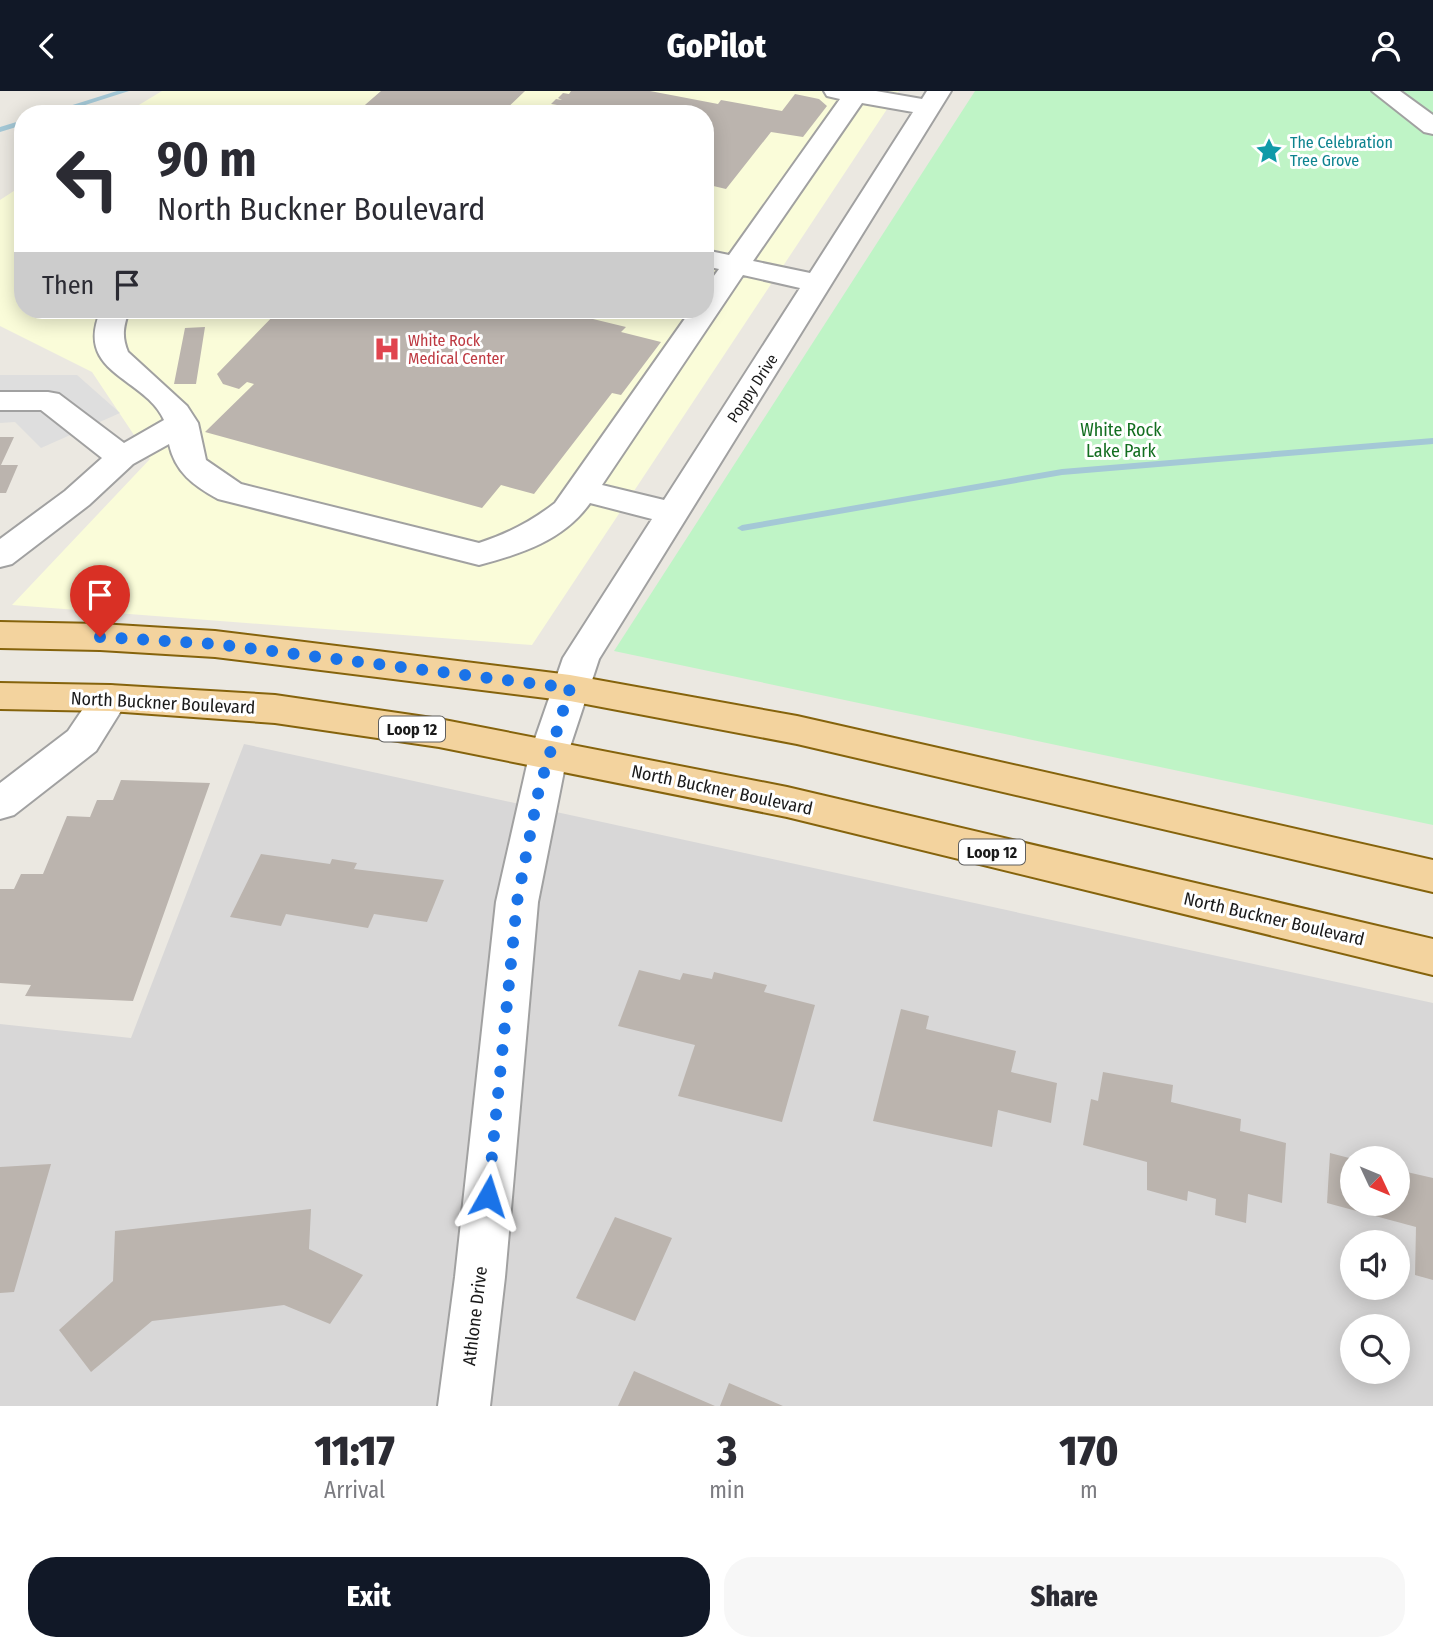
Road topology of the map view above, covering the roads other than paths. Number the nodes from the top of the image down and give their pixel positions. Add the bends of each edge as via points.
1 (1384, 91) edge
2 (848, 92) edge
3 (934, 99) edge
4 (1433, 127) edge
5 (714, 260) edge
6 (736, 265) junction
7 (819, 284) junction
8 (714, 296) edge
9 (110, 319) edge
10 (698, 319) edge
11 (0, 401) edge
12 (182, 423) junction
13 (121, 457) junction
14 (581, 490) junction
15 (671, 513) junction
16 (0, 556) edge
17 (0, 635) edge
18 (570, 688) junction
19 (0, 696) edge
20 (110, 698) junction
21 (548, 756) junction
22 (0, 804) edge
23 (1433, 876) edge
24 (1433, 957) edge
25 (464, 1406) edge

1 - 4 street
2 - 3 street
2 - 6 street
3 - 7 street, Poppy Drive
5 - 6 street
6 - 7 street
6 - 8 street
7 - 15 street, Poppy Drive
9 - 12 street via 108,341 119,363 171,406
10 - 14 street
11 - 13 street via 48,401
12 - 13 street
12 - 14 street via 191,463 230,492 479,554 514,545 544,530 567,511
13 - 16 street via 77,498
14 - 15 street
15 - 18 street, Poppy Drive via 581,658
17 - 18 main road via 215,644
18 - 21 street, Athlone Drive
18 - 23 main road via 797,730
19 - 20 main road, North Buckner Boulevard / Loop 12
20 - 21 main road, North Buckner Boulevard / Loop 12 via 275,709 439,733
20 - 22 street via 82,741
21 - 24 main road, North Buckner Boulevard / Loop 12 via 787,803
21 - 25 street, Athlone Drive via 517,902

